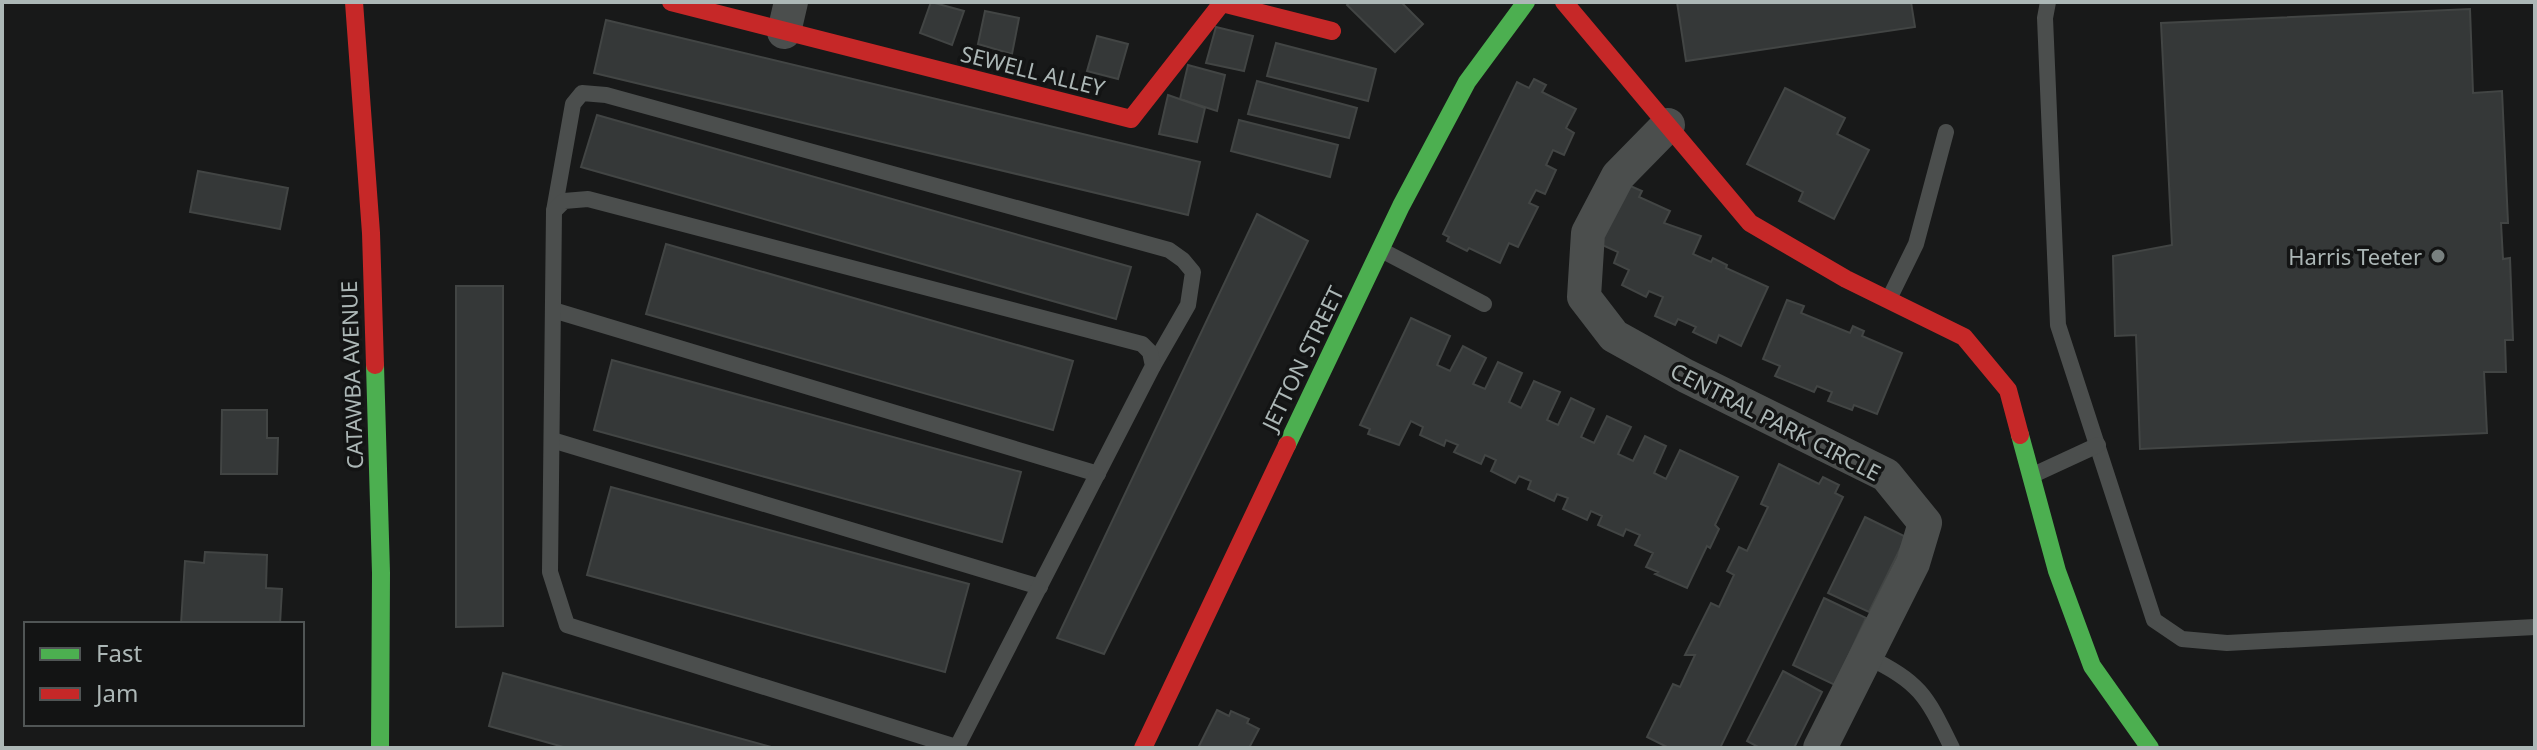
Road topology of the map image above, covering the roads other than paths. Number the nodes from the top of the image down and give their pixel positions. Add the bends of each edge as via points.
1 (354, 2) edge
2 (671, 2) edge
3 (1526, 2) edge
4 (1564, 2) edge
5 (2048, 2) edge
6 (787, 17) edge
7 (1332, 31) dead end
8 (1668, 125) junction
9 (1946, 132) dead end
10 (554, 211) junction
11 (1380, 249) junction
12 (1888, 300) junction
13 (1484, 304) dead end
14 (553, 310) junction
15 (1153, 366) junction
16 (552, 440) junction
17 (2098, 445) junction
18 (1098, 474) junction
19 (2031, 476) junction
20 (1040, 587) junction
21 (2535, 627) edge
22 (1866, 656) junction
23 (380, 748) edge
24 (958, 748) edge
25 (1143, 748) edge
26 (1820, 748) edge
27 (1952, 748) edge
28 (2150, 748) edge

1 - 23 street, CATAWBA AVENUE via 371,233 381,573
2 - 6 street, SEWELL ALLEY
3 - 11 street, JETTON STREET via 1467,82
4 - 8 street
5 - 17 lane via 2058,325
6 - 7 street, SEWELL ALLEY via 1131,119 1222,3
8 - 12 street via 1750,223
8 - 22 street, CENTRAL PARK CIRCLE via 1618,176 1588,233 1584,297 1614,336 1886,475 1925,523 1913,563
9 - 12 lane via 1916,244
10 - 14 lane
10 - 15 lane via 564,201 588,199 1142,344
10 - 15 lane via 573,104 582,93 606,95 1169,250 1193,272 1188,305
11 - 13 lane
11 - 25 street, JETTON STREET
12 - 19 street via 1964,337 2008,390
14 - 16 lane
14 - 18 lane
15 - 18 lane
16 - 20 lane
16 - 24 lane via 550,572 567,625
17 - 19 lane
17 - 21 lane via 2154,620 2182,639 2227,643
18 - 20 lane
19 - 28 street via 2057,571 2092,666
20 - 24 lane
22 - 26 street, CENTRAL PARK CIRCLE
22 - 27 lane via 1900,673 1922,692

